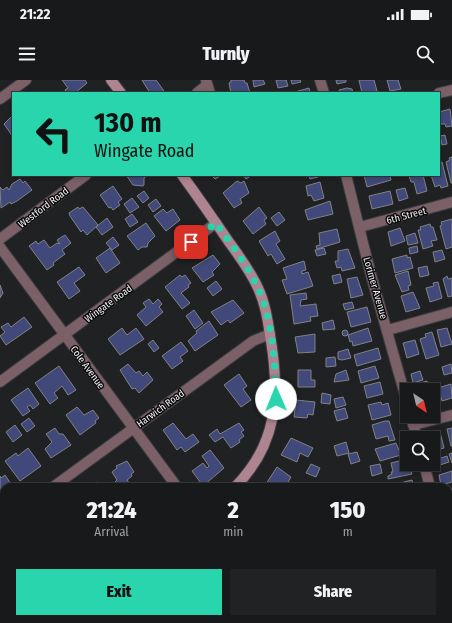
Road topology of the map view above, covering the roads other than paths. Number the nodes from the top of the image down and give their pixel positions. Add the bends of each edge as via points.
1 (111, 80) edge
2 (320, 80) edge
3 (21, 82) edge
4 (208, 86) edge
5 (452, 90) edge
6 (120, 92) edge
7 (199, 92) edge
8 (324, 92) edge
9 (440, 93) edge
10 (0, 99) edge
11 (85, 176) edge
12 (183, 176) edge
13 (346, 176) edge
14 (452, 202) edge
15 (216, 223) junction
16 (360, 227) junction
17 (0, 239) edge
18 (0, 247) edge
19 (452, 312) edge
20 (388, 330) junction
21 (270, 334) junction
22 (65, 335) junction
23 (0, 382) edge
24 (402, 383) edge
25 (452, 414) edge
26 (440, 416) edge
27 (133, 428) junction
28 (426, 471) edge
29 (58, 483) edge
30 (174, 483) edge
31 (238, 483) edge
32 (429, 483) edge

1 - 6 street
2 - 8 street
3 - 10 street
4 - 7 street
5 - 9 street
11 - 17 street, Westford Road
12 - 15 street
13 - 16 street, Lorimer Avenue
14 - 16 street, 6th Street
15 - 21 street via 258,288 266,306
15 - 22 street, Wingate Road
16 - 20 street, Lorimer Avenue
18 - 22 street, Cole Avenue
19 - 20 street
20 - 24 street, Lorimer Avenue
21 - 27 street, Harwich Road via 252,341
21 - 31 street via 276,399 272,422 264,446 252,468
22 - 23 street, Wingate Road
22 - 27 street, Cole Avenue
25 - 26 street
27 - 29 street, Harwich Road
27 - 30 street, Cole Avenue
28 - 32 street

